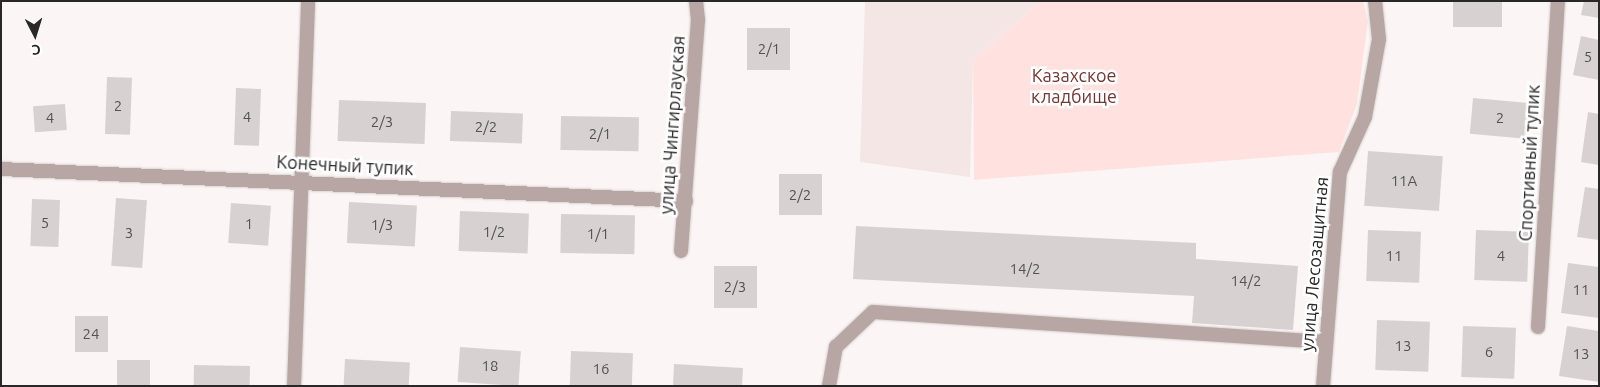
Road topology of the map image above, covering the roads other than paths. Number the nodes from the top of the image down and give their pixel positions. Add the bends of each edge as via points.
1 (308, 1) edge
2 (696, 1) edge
3 (1375, 1) edge
4 (1558, 1) edge
5 (1, 169) edge
6 (300, 182) junction
7 (686, 200) junction
8 (681, 252) dead end
9 (1538, 327) dead end
10 (1326, 342) junction
11 (294, 386) edge
12 (829, 386) edge
13 (1323, 386) edge

1 - 6 street
2 - 7 street, улица Чингирлауская via 698,20
3 - 10 street, улица Лесозащитная via 1379,39 1365,117 1340,172
4 - 9 street, Спортивный тупик
5 - 6 street, Конечный тупик
6 - 7 street, Конечный тупик
6 - 11 street
7 - 8 street, улица Чингирлауская
10 - 12 street via 874,312 836,347
10 - 13 street, улица Лесозащитная

